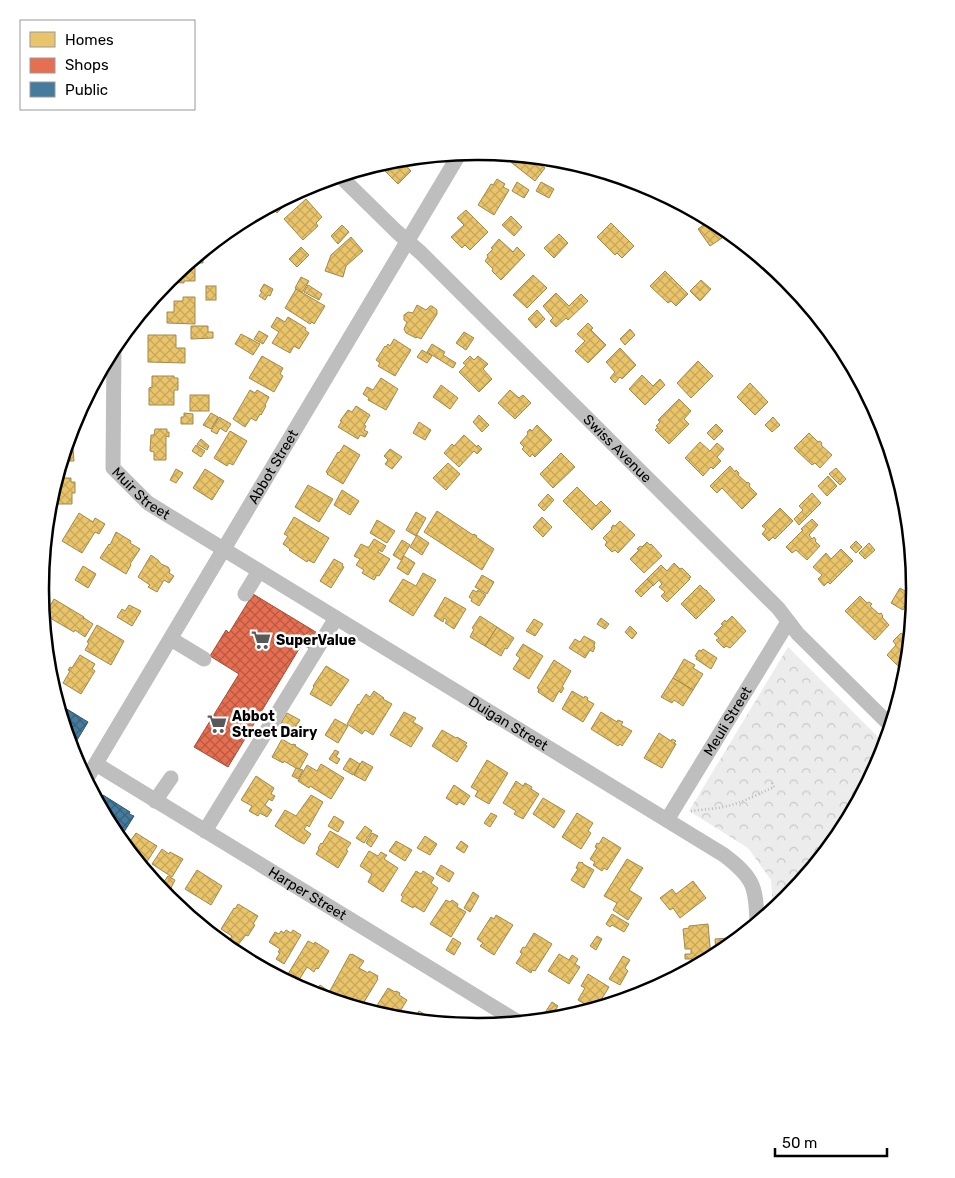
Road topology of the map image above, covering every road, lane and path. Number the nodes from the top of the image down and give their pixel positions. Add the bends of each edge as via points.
1 (455, 161) edge
2 (346, 181) edge
3 (407, 241) junction
4 (114, 362) edge
5 (224, 549) junction
6 (259, 571) junction
7 (245, 594) dead end
8 (336, 618) junction
9 (788, 622) junction
10 (171, 639) junction
11 (204, 659) dead end
12 (885, 720) edge
13 (96, 764) junction
14 (90, 773) edge
15 (171, 778) dead end
16 (773, 786) dead end
17 (156, 801) junction
18 (671, 814) junction
19 (205, 832) junction
20 (757, 914) edge
21 (509, 1017) edge

1 - 3 street, Abbot Street
2 - 3 street, Swiss Avenue
3 - 5 street, Abbot Street
3 - 9 street, Swiss Avenue via 778,608
4 - 5 street, Muir Street via 113,468 148,503
5 - 6 street, Duigan Street
5 - 10 street, Abbot Street
6 - 7 street
6 - 8 street, Duigan Street
8 - 18 street, Duigan Street
8 - 19 street via 224,788
9 - 12 street, Swiss Avenue
9 - 18 street, Meuli Street
10 - 11 street
10 - 13 street, Abbot Street
13 - 14 street, Abbot Street
13 - 17 street, Harper Street
15 - 17 street
16 - 18 path via 719,808
17 - 19 street, Harper Street
18 - 20 street, Duigan Street via 750,878
19 - 21 street, Harper Street

